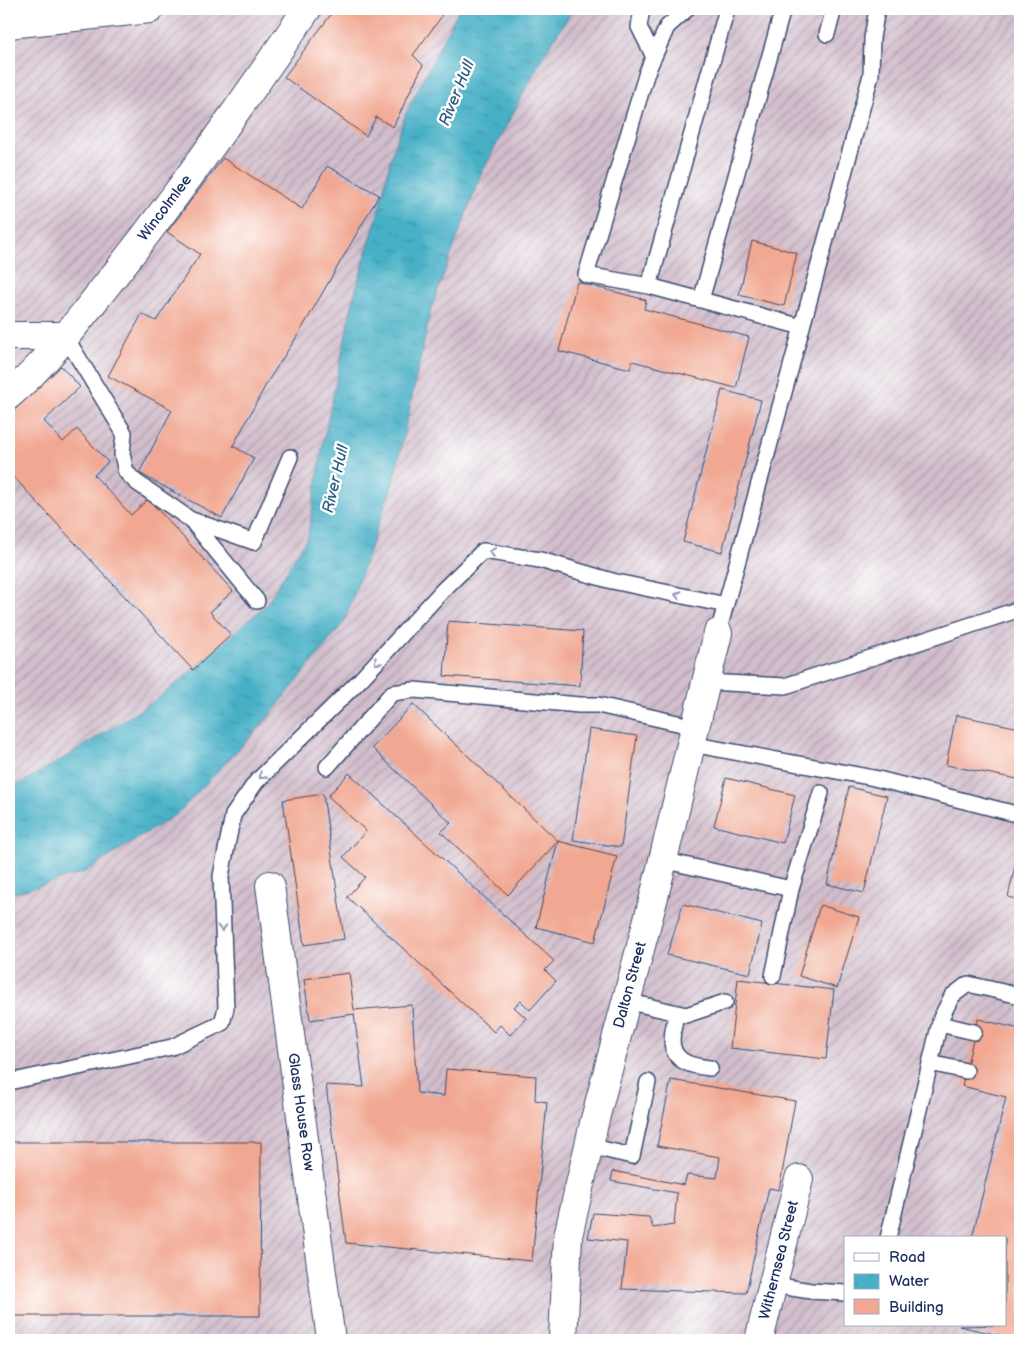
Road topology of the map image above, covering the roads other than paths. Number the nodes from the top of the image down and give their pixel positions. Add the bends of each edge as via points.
1 (150, 9) edge
2 (307, 9) edge
3 (642, 9) edge
4 (687, 9) edge
5 (727, 9) edge
6 (783, 9) edge
7 (834, 9) edge
8 (877, 9) edge
9 (9, 24) edge
10 (827, 34) dead end
11 (654, 57) junction
12 (648, 286) junction
13 (701, 300) junction
14 (802, 327) junction
15 (9, 336) edge
16 (65, 336) junction
17 (9, 395) edge
18 (290, 457) dead end
19 (191, 520) junction
20 (257, 601) dead end
21 (726, 605) junction
22 (1020, 609) edge
23 (718, 633) joint
24 (706, 682) junction
25 (693, 735) junction
26 (327, 767) dead end
27 (821, 792) dead end
28 (1020, 815) edge
29 (662, 860) junction
30 (270, 885) dead end
31 (791, 889) junction
32 (773, 976) dead end
33 (1020, 996) edge
34 (626, 1001) junction
35 (725, 1002) dead end
36 (676, 1014) junction
37 (940, 1024) junction
38 (974, 1032) dead end
39 (930, 1063) junction
40 (710, 1068) dead end
41 (966, 1071) dead end
42 (9, 1082) edge
43 (648, 1082) dead end
44 (589, 1146) junction
45 (799, 1179) dead end
46 (888, 1236) edge
47 (773, 1285) junction
48 (844, 1293) edge
49 (331, 1340) edge
50 (563, 1340) edge
51 (759, 1340) edge

1 - 9 street
2 - 16 street, Wincolmlee via 171,201
3 - 11 lane via 639,27
4 - 11 lane via 667,27
5 - 12 lane
6 - 13 lane
7 - 10 lane
8 - 14 lane via 871,75
11 - 12 lane via 586,275
12 - 13 lane
13 - 14 lane
14 - 21 lane
15 - 16 street
16 - 17 street, Wincolmlee
16 - 19 lane via 124,433 122,454 126,472
18 - 19 lane via 254,542
19 - 20 lane
21 - 23 lane
21 -> 42 lane via 612,581 540,560 483,551 361,679 256,782 233,815 222,876 226,1008 222,1023 172,1047
22 - 24 lane via 784,686
23 - 24 street, Dalton Street
24 - 25 street, Dalton Street
25 - 26 lane via 598,705 414,690 392,693
25 - 28 lane
25 - 29 street, Dalton Street
27 - 31 lane
29 - 31 lane
29 - 34 street, Dalton Street
30 - 49 street, Glass House Row
31 - 32 lane
33 - 37 lane via 968,984 952,996
34 - 36 lane
34 - 44 street, Dalton Street
35 - 36 lane via 686,1016
36 - 40 lane via 671,1041 674,1053 686,1063
37 - 38 lane
37 - 39 lane
39 - 41 lane
39 - 46 lane
43 - 44 lane via 632,1156
44 - 50 street, Dalton Street via 568,1236
45 - 47 street, Withernsea Street
47 - 48 lane
47 - 51 street, Withernsea Street

